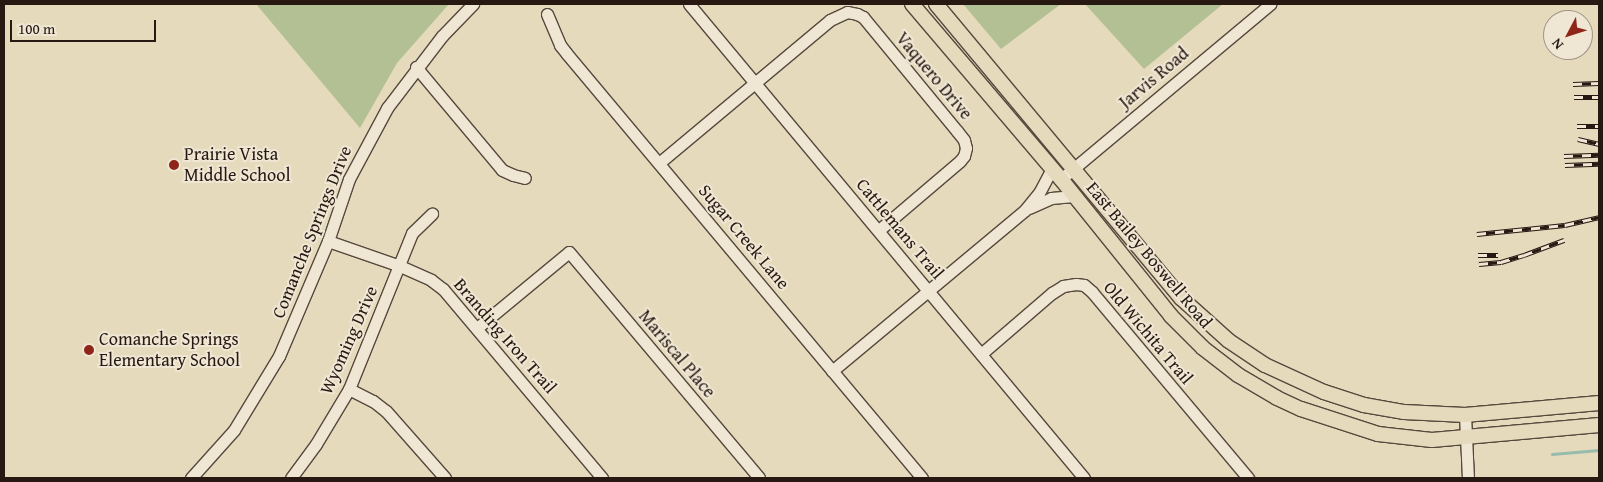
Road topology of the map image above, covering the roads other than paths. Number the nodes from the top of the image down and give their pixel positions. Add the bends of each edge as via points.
1 (473, 4) edge
2 (689, 4) edge
3 (912, 4) edge
4 (936, 4) edge
5 (1270, 4) edge
6 (547, 14) dead end
7 (416, 67) junction
8 (756, 83) junction
9 (659, 163) junction
10 (1073, 169) junction
11 (1056, 174) junction
12 (525, 178) dead end
13 (1074, 196) junction
14 (1025, 210) junction
15 (432, 214) dead end
16 (878, 230) junction
17 (328, 241) junction
18 (400, 266) junction
19 (928, 290) junction
20 (477, 328) junction
21 (981, 354) junction
22 (832, 371) junction
23 (349, 389) junction
24 (1599, 403) edge
25 (1465, 415) junction
26 (1599, 425) edge
27 (1466, 437) junction
28 (191, 478) edge
29 (291, 478) edge
30 (445, 478) edge
31 (602, 478) edge
32 (759, 478) edge
33 (922, 478) edge
34 (1084, 478) edge
35 (1248, 478) edge
36 (1468, 478) edge

1 - 7 street, Comanche Springs Drive
2 - 8 street, Cattlemans Trail
3 - 11 main road, East Bailey Boswell Road
4 - 10 main road, East Bailey Boswell Road
5 - 10 street, Jarvis Road
6 - 9 street, Sugar Creek Lane via 566,54
7 - 12 street via 502,170
7 - 17 street, Comanche Springs Drive via 387,108 357,163
8 - 9 street
8 - 16 street, Cattlemans Trail
8 - 16 street, Vaquero Drive via 830,20 847,12 863,17 957,131 966,148 960,161
9 - 22 street, Sugar Creek Lane
10 - 11 street, Jarvis Road
10 - 25 main road, East Bailey Boswell Road via 1181,298 1212,328 1253,357 1304,384 1351,401 1404,412
11 - 13 main road, East Bailey Boswell Road
11 - 14 street, Jarvis Road
13 - 14 street via 1051,198
13 - 27 main road, East Bailey Boswell Road via 1171,316 1203,348 1238,375 1302,409 1378,434 1432,440
14 - 19 street
15 - 18 street, Wyoming Drive via 412,233
16 - 19 street, Cattlemans Trail
17 - 18 street, Branding Iron Trail
17 - 28 street, Comanche Springs Drive via 268,377 234,430
18 - 20 street, Branding Iron Trail via 443,289
18 - 23 street, Wyoming Drive
19 - 21 street, Cattlemans Trail
19 - 22 street
20 - 31 street, Branding Iron Trail
20 - 32 street, Mariscal Place via 569,252
21 - 34 street, Cattlemans Trail
21 - 35 street, Old Wichita Trail via 1052,293 1063,286 1084,285
22 - 33 street, Sugar Creek Lane
23 - 29 street, Wyoming Drive
23 - 30 street via 386,411
24 - 25 main road, East Bailey Boswell Road
25 - 27 street
26 - 27 main road, East Bailey Boswell Road
27 - 36 street

